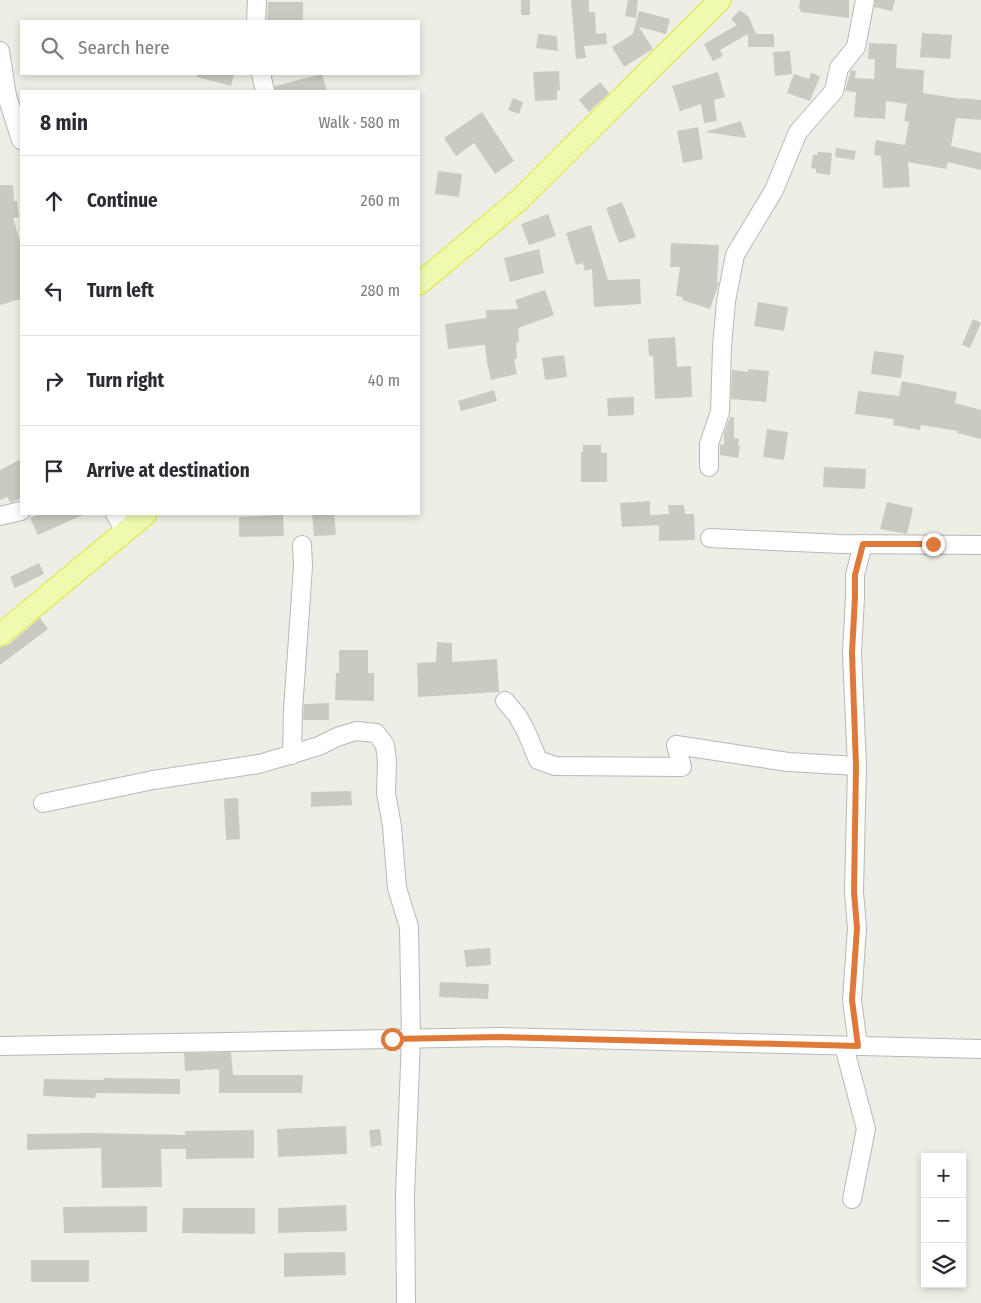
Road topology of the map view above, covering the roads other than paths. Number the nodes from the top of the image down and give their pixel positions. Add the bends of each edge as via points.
1 (257, 0) edge
2 (720, 0) edge
3 (865, 0) edge
4 (256, 20) edge
5 (0, 51) edge
6 (261, 75) edge
7 (265, 90) edge
8 (20, 137) edge
9 (420, 283) edge
10 (710, 467) dead end
11 (20, 511) edge
12 (143, 515) edge
13 (0, 516) edge
14 (120, 522) edge
15 (710, 538) dead end
16 (863, 544) junction
17 (302, 545) dead end
18 (981, 545) edge
19 (0, 634) edge
20 (505, 701) dead end
21 (292, 755) junction
22 (856, 766) junction
23 (43, 802) dead end
24 (411, 1039) junction
25 (0, 1046) edge
26 (851, 1046) junction
27 (981, 1049) edge
28 (852, 1199) dead end
29 (406, 1303) edge

1 - 4 street
2 - 9 main road via 519,200
3 - 10 street via 856,48 839,68 834,91 798,132 774,190 736,255 726,301 720,412 709,444
5 - 8 street via 7,96
6 - 7 street
11 - 13 street
12 - 14 main road
14 - 19 main road
15 - 16 street
16 - 18 street
16 - 22 street via 855,575 852,653
17 - 21 street
20 - 22 street via 526,731 538,760 555,766 682,767 676,745 788,762
21 - 23 street via 258,764 153,780
21 - 24 street via 356,731 376,733 385,745 386,793 397,888 409,927
22 - 26 street via 854,892 857,928
24 - 25 street
24 - 26 street via 500,1037
24 - 29 street via 405,1195
26 - 27 street
26 - 28 street via 866,1129

